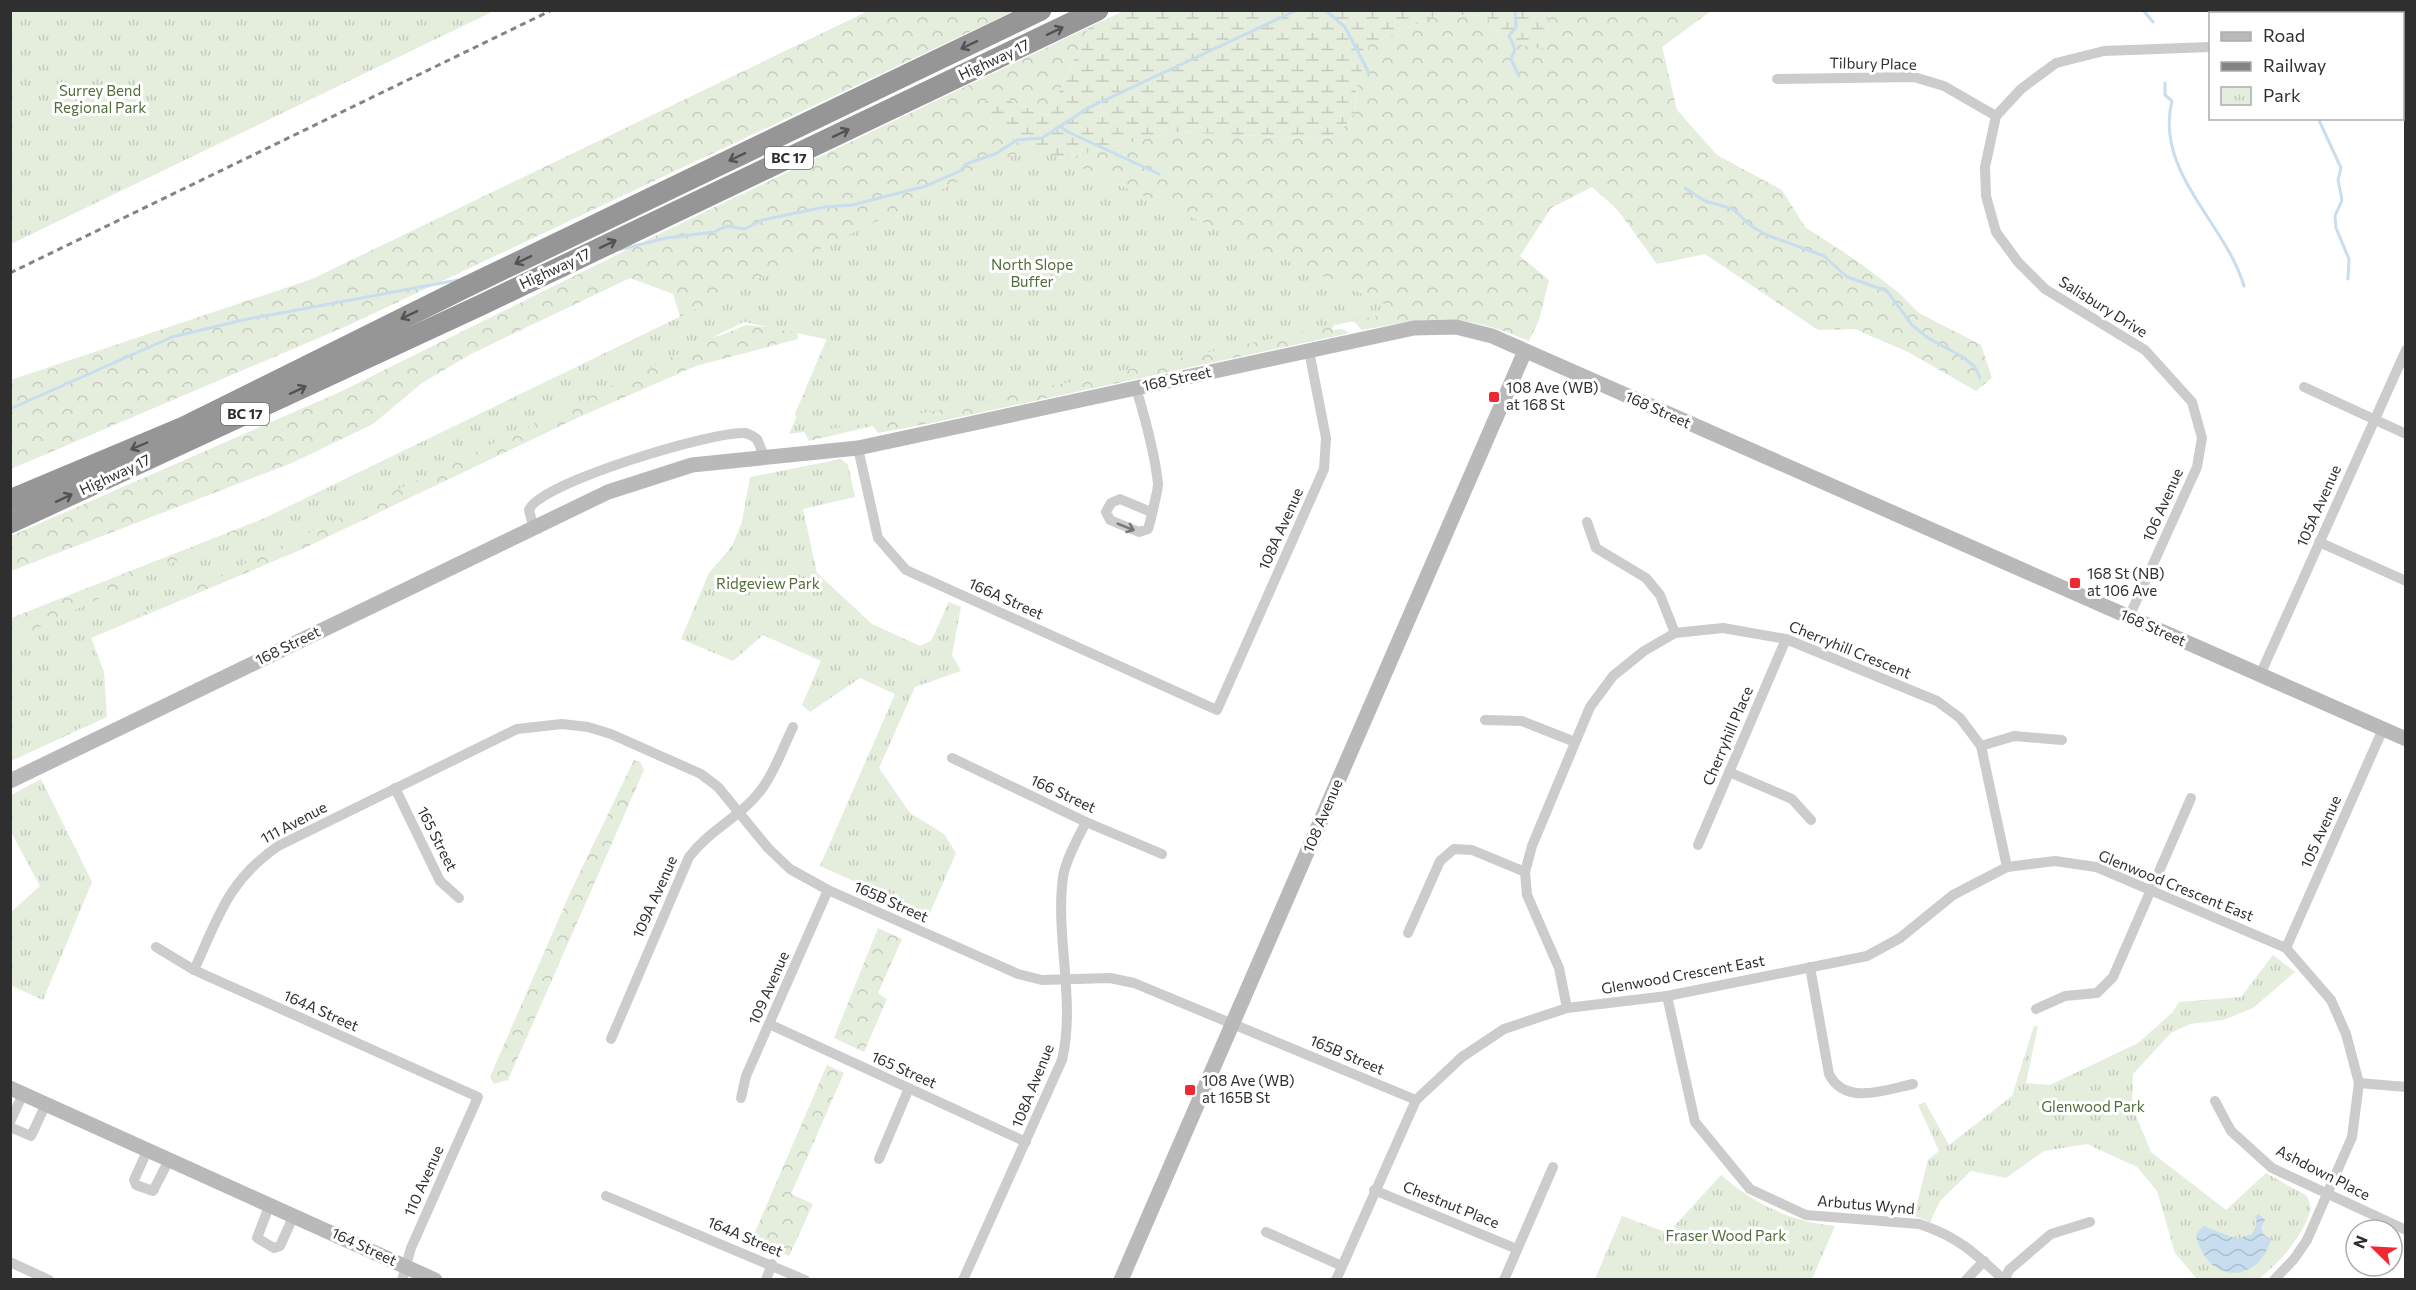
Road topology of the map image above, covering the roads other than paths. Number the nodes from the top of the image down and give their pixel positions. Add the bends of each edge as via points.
1 (1041, 10) edge
2 (1098, 10) edge
3 (2209, 47) edge
4 (1777, 80) dead end
5 (1996, 116) junction
6 (2406, 350) edge
7 (1309, 351) junction
8 (1526, 351) junction
9 (2304, 387) dead end
10 (1136, 388) junction
11 (2192, 402) joint
12 (2374, 419) junction
13 (2406, 434) edge
14 (858, 448) junction
15 (764, 456) junction
16 (10, 500) edge
17 (1150, 512) dead end
18 (1587, 522) dead end
19 (10, 523) edge
20 (534, 529) junction
21 (2319, 542) junction
22 (2406, 581) edge
23 (2129, 617) junction
24 (1675, 633) junction
25 (1786, 639) junction
26 (2260, 675) junction
27 (1217, 710) joint
28 (1485, 720) dead end
29 (793, 727) dead end
30 (2383, 729) junction
31 (2406, 739) edge
32 (2062, 740) dead end
33 (1575, 742) junction
34 (1981, 746) junction
35 (952, 758) dead end
36 (1729, 772) junction
37 (10, 781) edge
38 (395, 788) junction
39 (2191, 798) dead end
40 (740, 812) junction
41 (1811, 820) dead end
42 (1086, 822) junction
43 (1698, 845) dead end
44 (1162, 854) dead end
45 (2007, 867) junction
46 (1526, 872) junction
47 (2152, 889) junction
48 (828, 890) junction
49 (459, 898) dead end
50 (1408, 933) dead end
51 (156, 947) dead end
52 (2286, 948) junction
53 (1810, 967) junction
54 (194, 970) junction
55 (1065, 980) junction
56 (1667, 996) junction
57 (1567, 1008) junction
58 (2036, 1009) dead end
59 (769, 1024) junction
60 (1233, 1024) junction
61 (611, 1039) dead end
62 (2359, 1083) junction
63 (1913, 1084) dead end
64 (2406, 1087) edge
65 (909, 1088) junction
66 (17, 1091) edge
67 (478, 1096) joint
68 (741, 1098) dead end
69 (1416, 1100) junction
70 (2215, 1101) dead end
71 (46, 1104) junction
72 (10, 1122) edge
73 (10, 1127) edge
74 (1026, 1142) junction
75 (148, 1149) junction
76 (170, 1158) junction
77 (879, 1159) dead end
78 (1553, 1167) dead end
79 (1374, 1190) junction
80 (2329, 1195) junction
81 (606, 1196) dead end
82 (270, 1204) junction
83 (294, 1215) junction
84 (2090, 1222) dead end
85 (2406, 1230) edge
86 (1266, 1232) dead end
87 (1517, 1249) junction
88 (1984, 1261) junction
89 (10, 1262) edge
90 (772, 1264) junction
91 (1342, 1266) junction
92 (404, 1273) edge
93 (49, 1280) edge
94 (435, 1280) edge
95 (766, 1280) edge
96 (805, 1280) edge
97 (963, 1280) edge
98 (1121, 1280) edge
99 (1336, 1280) edge
100 (1504, 1280) edge
101 (1966, 1280) edge
102 (2004, 1280) edge
103 (2274, 1280) edge

1 -> 16 highway, Highway 17 / BC 17 via 184,427
19 -> 2 highway, Highway 17 / BC 17 via 479,306
3 - 5 street via 2104,51 2056,63 2021,89
4 - 5 street, Tilbury Place via 1914,77 1944,86
5 - 11 street, Salisbury Drive via 1985,167 1986,196 1996,232 2045,289 2145,350
6 - 12 street, 105A Avenue
7 - 8 street, 168 Street via 1414,328 1456,327 1492,336
7 - 10 street, 168 Street
7 - 27 street, 108A Avenue via 1326,438 1324,469
8 - 23 street, 168 Street
8 - 60 street, 108 Avenue
9 - 12 street
10 - 14 street, 168 Street
10 - 17 street via 1158,486
11 - 23 street, 106 Avenue via 2202,438 2197,467
12 - 13 street
12 - 21 street, 105A Avenue
14 - 15 street, 168 Street
14 - 27 street, 166A Street via 878,538 906,570
15 - 20 street, 168 Street via 692,465 608,492
15 - 20 street via 757,438 741,433 646,454 535,501 529,510
18 - 24 street via 1596,548 1646,578 1660,595
20 - 37 street, 168 Street
21 - 22 street
21 - 26 street, 105A Avenue
23 - 26 street, 168 Street
24 - 25 street, Cherryhill Crescent via 1723,628
24 - 33 street, Cherryhill Crescent via 1613,676 1590,707
25 - 34 street, Cherryhill Crescent via 1937,701 1960,718
25 - 36 street, Cherryhill Place
26 - 30 street, 168 Street
28 - 33 street via 1522,721
29 - 40 street, 109A Avenue via 762,789
30 - 31 street, 168 Street
30 - 52 street, 105 Avenue
32 - 34 street via 2014,736
33 - 46 street, Cherryhill Crescent via 1532,846
34 - 45 street, Cherryhill Crescent
35 - 42 street, 166 Street
36 - 41 street via 1792,799
36 - 43 street, Cherryhill Place
38 - 40 street, 165B Street via 517,729 562,724 611,734 701,774
38 - 49 street, 165 Street via 440,881
38 - 54 street, 111 Avenue via 278,846 253,864 230,891
39 - 47 street
40 - 48 street, 165B Street via 790,869
40 - 61 street, 109A Avenue via 702,839 689,857
42 - 44 street, 166 Street
42 - 55 street, 108A Avenue via 1063,875
45 - 47 street, Glenwood Crescent East via 2055,861 2096,867
45 - 53 street, Glenwood Crescent East via 1953,895 1900,939 1867,956
46 - 50 street via 1472,850 1454,849 1440,861
46 - 57 street, Cherryhill Crescent via 1527,895 1559,968
47 - 52 street, Glenwood Crescent East
47 - 58 street via 2114,977 2097,993 2065,996
48 - 55 street, 165B Street via 1002,968 1042,980
48 - 59 street, 109 Avenue
51 - 54 street, 164A Street
52 - 62 street, Glenwood Crescent East via 2331,1000 2346,1034
53 - 56 street, Glenwood Crescent East
53 - 63 street via 1832,1082 1855,1094
54 - 67 street, 164A Street
55 - 60 street, 165B Street via 1110,978 1134,983
55 - 74 street, 108A Avenue via 1065,1047
56 - 57 street, Glenwood Crescent East
56 - 88 street, Arbutus Wynd via 1695,1122 1750,1189 1806,1215 1919,1224 1958,1239
57 - 69 street, Glenwood Crescent East via 1504,1029 1462,1057
59 - 65 street, 165 Street
59 - 68 street, 109 Avenue via 746,1076
60 - 69 street, 165B Street
60 - 98 street, 108 Avenue
62 - 64 street
62 - 80 street via 2352,1137
65 - 74 street, 165 Street
65 - 77 street
66 - 71 street, 164 Street
66 - 72 street, 164 Street
67 - 92 street, 110 Avenue via 411,1248
69 - 79 street
70 - 80 street, Ashdown Place via 2231,1131 2272,1168
71 - 73 street via 31,1136
71 - 75 street, 164 Street
74 - 97 street, 108A Avenue
75 - 76 street, 164 Street
75 - 76 street via 134,1180 136,1185 155,1189
76 - 82 street, 164 Street
78 - 87 street
79 - 87 street, Chestnut Place
79 - 91 street
80 - 85 street, Ashdown Place
80 - 103 street via 2307,1240
81 - 90 street, 164A Street
82 - 83 street, 164 Street
82 - 83 street via 257,1238 274,1248 280,1246
83 - 92 street, 164 Street
84 - 102 street via 2051,1234 2009,1270
86 - 91 street
87 - 100 street
88 - 101 street
88 - 102 street, Arbutus Wynd
89 - 93 street
90 - 95 street
90 - 96 street, 164A Street
91 - 99 street
92 - 94 street, 164 Street

